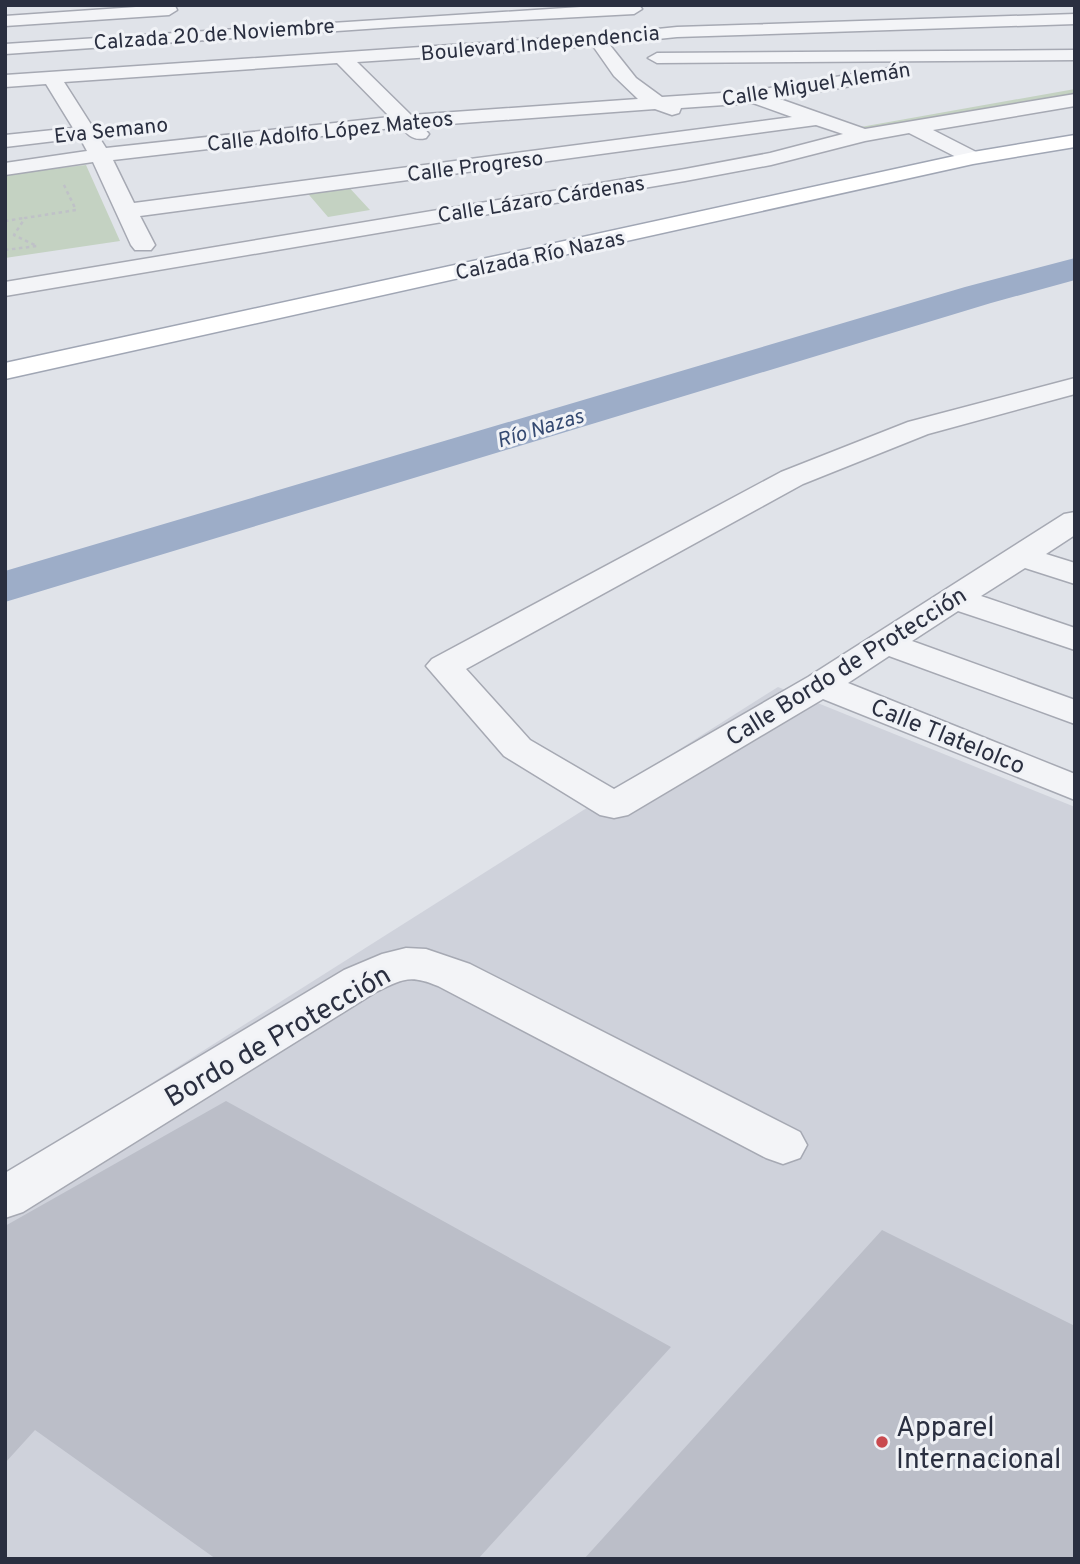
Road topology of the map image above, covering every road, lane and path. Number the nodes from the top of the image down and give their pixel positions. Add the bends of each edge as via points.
1 (495, 5) edge
2 (631, 7) edge
3 (153, 8) edge
4 (181, 10) dead end
5 (64, 11) edge
6 (392, 14) edge
7 (1075, 19) edge
8 (5, 21) edge
9 (422, 21) junction
10 (677, 32) junction
11 (157, 38) junction
12 (598, 40) junction
13 (5, 49) edge
14 (1075, 55) edge
15 (976, 57) junction
16 (409, 59) junction
17 (610, 59) junction
18 (347, 63) junction
19 (163, 71) junction
20 (5, 81) edge
21 (54, 81) junction
22 (609, 86) dead end
23 (635, 86) junction
24 (5, 88) edge
25 (1075, 88) edge
26 (409, 97) dead end
27 (752, 97) junction
28 (384, 100) junction
29 (1075, 100) edge
30 (357, 103) dead end
31 (655, 105) junction
32 (71, 110) junction
33 (45, 112) dead end
34 (821, 119) junction
35 (405, 121) junction
36 (912, 127) junction
37 (113, 130) dead end
38 (740, 131) junction
39 (856, 131) junction
40 (86, 133) junction
41 (5, 141) edge
42 (1075, 141) edge
43 (828, 143) junction
44 (775, 148) junction
45 (100, 155) junction
46 (973, 158) junction
47 (5, 169) edge
48 (454, 169) junction
49 (62, 182) dead end
50 (480, 194) junction
51 (128, 211) junction
52 (25, 218) junction
53 (5, 221) edge
54 (14, 235) junction
55 (5, 236) edge
56 (143, 245) junction
57 (5, 250) edge
58 (106, 250) dead end
59 (5, 289) edge
60 (5, 371) edge
61 (1075, 386) edge
62 (1075, 521) edge
63 (1022, 556) junction
64 (1075, 574) edge
65 (956, 599) junction
66 (1075, 640) edge
67 (885, 643) junction
68 (821, 685) junction
69 (1075, 713) edge
70 (1075, 788) edge
71 (783, 1145) dead end
72 (5, 1199) edge

1 - 9 street, Calzada 20 de Noviembre
2 - 9 street, Calzada 20 de Noviembre
2 - 10 street
3 - 4 street
3 - 5 street
3 - 11 street
5 - 8 street
6 - 9 street, Calzada 20 de Noviembre
6 - 11 street, Calzada 20 de Noviembre
6 - 16 street
7 - 10 street, Boulevard Independencia
10 - 12 street, Boulevard Independencia
11 - 13 street, Calzada 20 de Noviembre
11 - 19 street
12 - 16 street, Boulevard Independencia
12 - 17 street
14 - 15 street, Boulevard Independencia
15 - 17 street, Boulevard Independencia
15 - 27 street, Calle Miguel Alemán
16 - 17 street, Boulevard Independencia
16 - 18 street, Boulevard Independencia
17 - 23 street
18 - 19 street, Boulevard Independencia
18 - 21 street, Boulevard Independencia
18 - 28 street
19 - 21 street, Boulevard Independencia
20 - 21 street, Boulevard Independencia
21 - 24 street, Boulevard Independencia
21 - 32 street
22 - 23 street
23 - 27 street
23 - 31 street
25 - 39 street
26 - 28 street
27 - 31 street, Calle Miguel Alemán
27 - 34 street
28 - 30 street
28 - 35 street
29 - 36 street, Calle Lázaro Cárdenas
31 - 35 street, Calle Adolfo López Mateos
31 - 38 street
32 - 33 street
32 - 40 street
34 - 38 street, Calle Progreso
34 - 39 street
35 - 45 street, Calle Adolfo López Mateos
35 - 48 street
36 - 39 street, Calle Lázaro Cárdenas
36 - 46 street
37 - 40 street, Eva Semano
38 - 44 street
38 - 48 street, Calle Progreso
39 - 43 street, Calle Lázaro Cárdenas
40 - 41 street, Eva Semano
40 - 45 street
42 - 46 main road, Calzada Río Nazas
43 - 44 street
43 - 59 street, Calle Lázaro Cárdenas via 709,171
44 - 50 street
45 - 47 street, Calle Adolfo López Mateos
45 - 51 street
46 - 60 main road, Calzada Río Nazas
48 - 50 street
48 - 51 street, Calle Progreso
49 - 52 path via 76,211
50 - 56 street
51 - 56 street
52 - 53 path
52 - 54 path
54 - 55 path
54 - 57 path via 37,246
56 - 58 street
61 - 68 street, Calle Bordo de Protección via 918,428 792,478 444,666 517,748 614,806
62 - 63 street, Calle Bordo de Protección
63 - 64 street
63 - 65 street, Calle Bordo de Protección
65 - 66 street
65 - 67 street, Calle Bordo de Protección
67 - 68 street, Calle Bordo de Protección
67 - 69 street
68 - 70 street, Calle Tlatelolco
71 - 72 street, Bordo de Protección via 454,975 414,962 360,981

